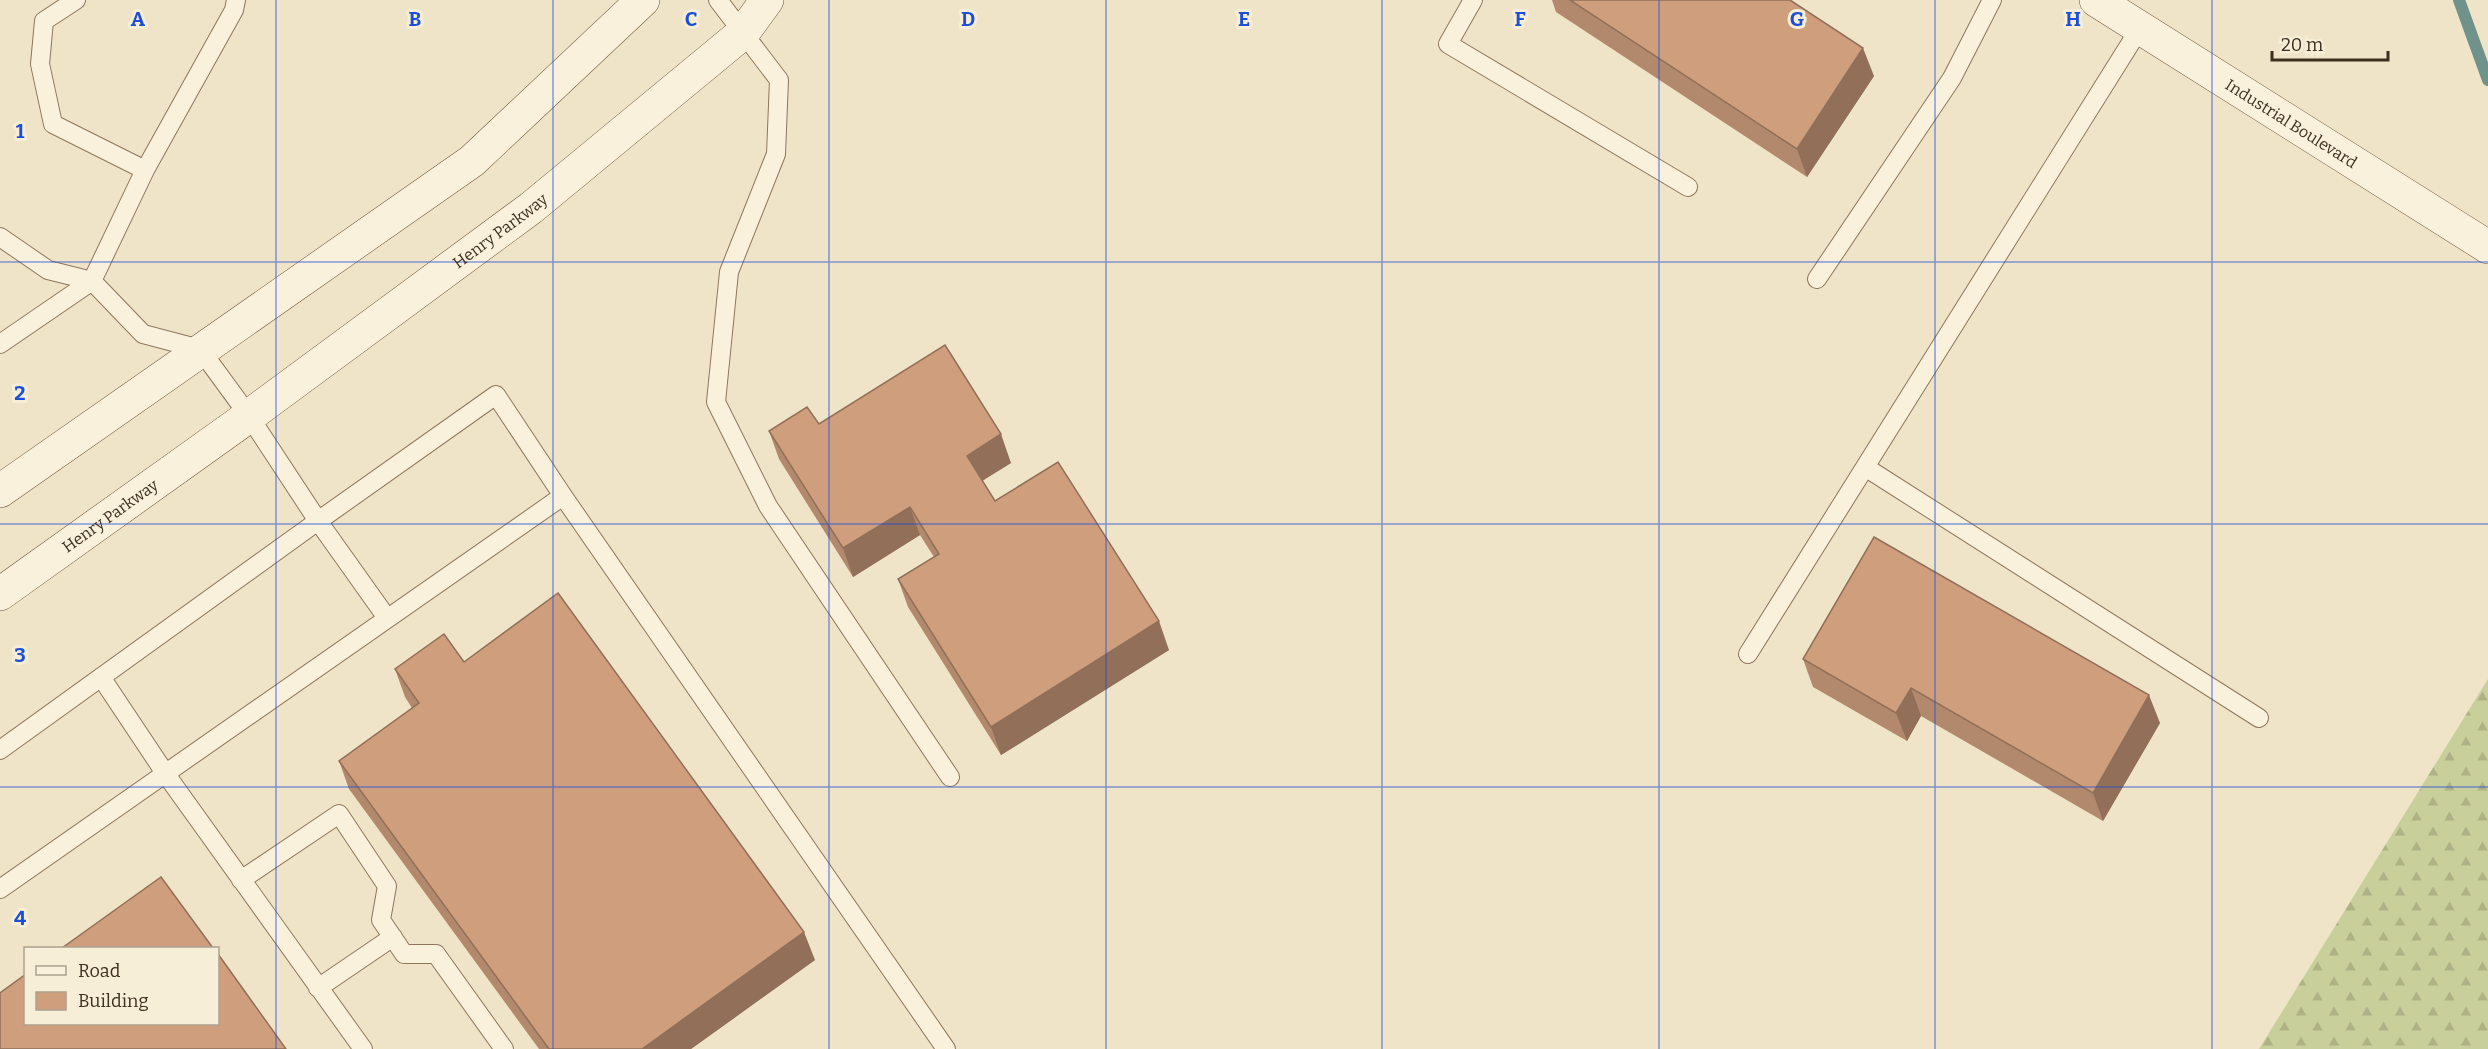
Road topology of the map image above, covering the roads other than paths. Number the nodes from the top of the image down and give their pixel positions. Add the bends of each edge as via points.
1 (76, 0) edge
2 (236, 0) edge
3 (643, 0) edge
4 (718, 0) edge
5 (767, 0) edge
6 (1473, 0) edge
7 (1992, 0) edge
8 (2096, 0) edge
9 (2140, 28) junction
10 (743, 33) junction
11 (145, 170) junction
12 (1688, 187) dead end
13 (0, 237) edge
14 (2488, 247) edge
15 (1817, 279) dead end
16 (92, 281) junction
17 (0, 344) edge
18 (200, 349) junction
19 (249, 417) junction
20 (1865, 468) junction
21 (0, 491) edge
22 (563, 496) junction
23 (318, 521) junction
24 (0, 594) edge
25 (387, 618) junction
26 (1748, 654) dead end
27 (101, 677) junction
28 (2259, 718) dead end
29 (0, 750) edge
30 (165, 773) junction
31 (950, 777) dead end
32 (241, 880) junction
33 (0, 889) edge
34 (393, 937) junction
35 (318, 988) junction
36 (363, 1049) edge
37 (504, 1049) edge
38 (946, 1049) edge

1 - 11 lane via 44,21 40,63 53,124
2 - 11 lane
3 - 18 street via 472,161
4 - 10 lane
5 - 10 street, Henry Parkway
6 - 12 lane via 1448,44
7 - 15 lane via 1952,78
8 - 9 street, Industrial Boulevard
9 - 14 street, Industrial Boulevard
9 - 20 lane
10 - 19 street, Henry Parkway via 531,208
10 - 31 lane via 779,80 776,154 729,273 716,402 768,506
11 - 16 lane
13 - 16 lane via 48,270
16 - 17 lane
16 - 18 lane via 143,334
18 - 19 lane
18 - 21 street
19 - 23 lane
19 - 24 street, Henry Parkway
20 - 26 lane
20 - 28 lane
22 - 23 lane via 496,395
22 - 25 lane
22 - 38 lane
23 - 25 lane
23 - 27 lane
25 - 30 lane
27 - 29 lane
27 - 30 lane
30 - 32 lane
30 - 33 lane
32 - 34 lane via 339,814 387,886 381,920
32 - 35 lane
34 - 35 lane
34 - 37 lane via 404,954 436,954
35 - 36 lane

